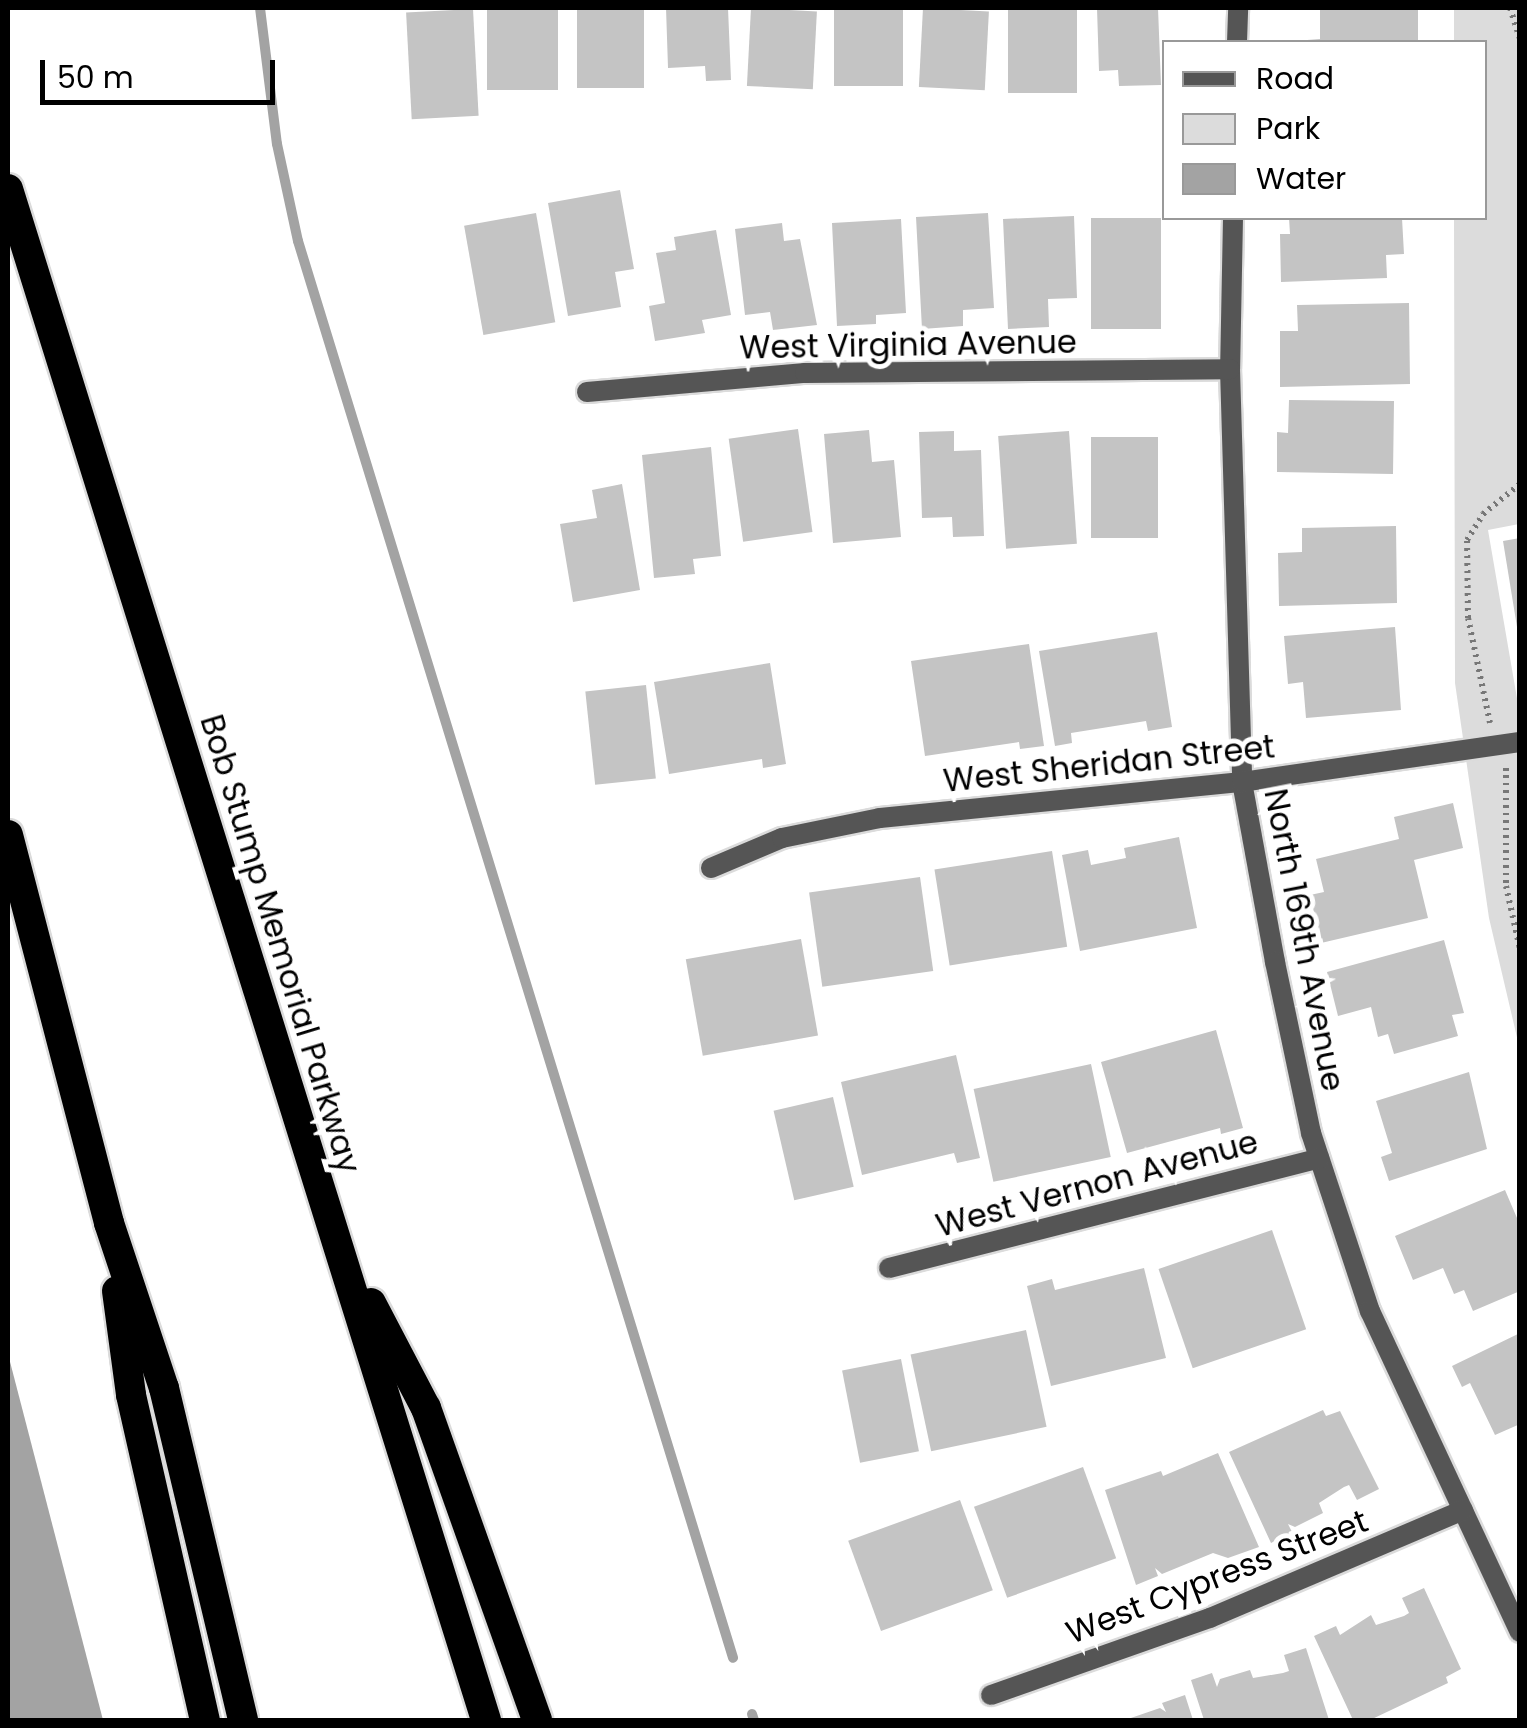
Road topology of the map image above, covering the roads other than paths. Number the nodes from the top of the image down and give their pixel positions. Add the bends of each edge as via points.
1 (1238, 8) edge
2 (1237, 40) edge
3 (8, 189) edge
4 (1234, 220) edge
5 (1230, 370) junction
6 (587, 392) dead end
7 (1509, 744) edge
8 (1242, 782) junction
9 (8, 835) edge
10 (711, 868) dead end
11 (1319, 1158) junction
12 (109, 1224) junction
13 (334, 1234) junction
14 (889, 1268) dead end
15 (1463, 1510) junction
16 (1520, 1632) edge
17 (991, 1695) dead end
18 (206, 1720) edge
19 (243, 1720) edge
20 (486, 1720) edge
21 (537, 1720) edge

1 - 2 street
3 - 13 highway, Bob Stump Memorial Parkway
4 - 5 street, North 169th Avenue
5 - 6 street, West Virginia Avenue via 805,373
5 - 8 street, North 169th Avenue
7 - 8 street, West Sheridan Street
8 - 10 street, West Sheridan Street via 880,818 782,838
8 - 11 street, North 169th Avenue
9 - 12 highway
11 - 14 street, West Vernon Avenue
11 - 15 street, North 169th Avenue via 1370,1311
12 - 18 highway via 130,1395
12 - 19 highway via 164,1388
13 - 20 highway, Bob Stump Memorial Parkway
13 - 21 highway via 426,1408
15 - 16 street, North 169th Avenue
15 - 17 street, West Cypress Street via 1210,1618

